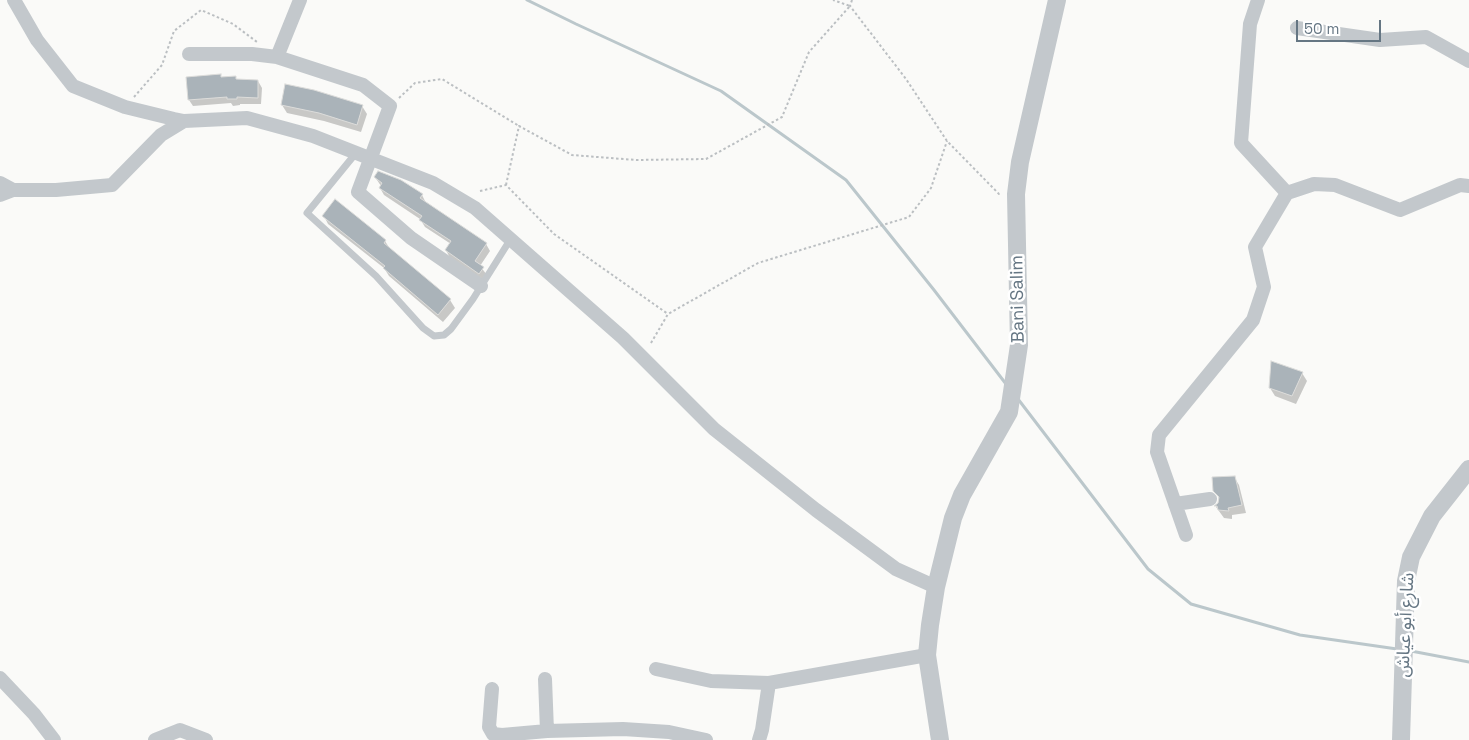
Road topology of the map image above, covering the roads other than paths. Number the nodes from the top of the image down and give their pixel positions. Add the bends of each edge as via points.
1 (14, 0) edge
2 (300, 0) edge
3 (1057, 0) edge
4 (1258, 0) edge
5 (1297, 28) dead end
6 (190, 54) dead end
7 (277, 57) junction
8 (1469, 61) edge
9 (184, 120) junction
10 (356, 153) junction
11 (371, 159) junction
12 (0, 183) edge
13 (1469, 186) edge
14 (7, 193) edge
15 (1287, 194) junction
16 (510, 240) junction
17 (481, 286) junction
18 (1469, 469) edge
19 (1210, 499) dead end
20 (1175, 504) junction
21 (1186, 535) dead end
22 (936, 587) junction
23 (927, 655) junction
24 (656, 669) dead end
25 (0, 678) edge
26 (545, 678) dead end
27 (768, 683) junction
28 (492, 689) dead end
29 (547, 731) junction
30 (54, 740) edge
31 (155, 740) edge
32 (206, 740) edge
33 (706, 740) edge
34 (758, 740) edge
35 (940, 740) edge
36 (1401, 740) edge

1 - 9 street via 37,40 73,86 125,107
2 - 7 street
3 - 22 street, Bani Salim via 1020,162 1016,194 1019,345 1008,412 962,495
4 - 15 street via 1250,24 1241,143
5 - 8 street via 1380,40 1426,37
6 - 7 street
7 - 11 street via 363,85 390,106
9 - 10 street via 247,118 314,136
9 - 14 street via 161,135 112,185
10 - 11 street
10 - 17 lane via 307,213 376,276 434,336 444,335 450,329
11 - 16 street via 433,183 475,208
11 - 17 street via 358,192 411,238
12 - 14 street
13 - 15 street via 1460,185 1400,210 1335,185 1314,184
15 - 20 street via 1255,247 1264,287 1254,320 1160,435 1157,452
16 - 17 lane
16 - 22 street via 623,338 714,429 896,570
18 - 36 street, شارع أبو عياش via 1432,516 1411,557 1406,581
19 - 20 street
20 - 21 street
22 - 23 street, Bani Salim
23 - 27 street
23 - 35 street, Bani Salim
24 - 27 street via 712,681
25 - 30 street
26 - 29 street
27 - 34 street
28 - 29 street via 489,727 493,734
29 - 33 street via 623,729 669,732
31 - 32 street via 180,730

